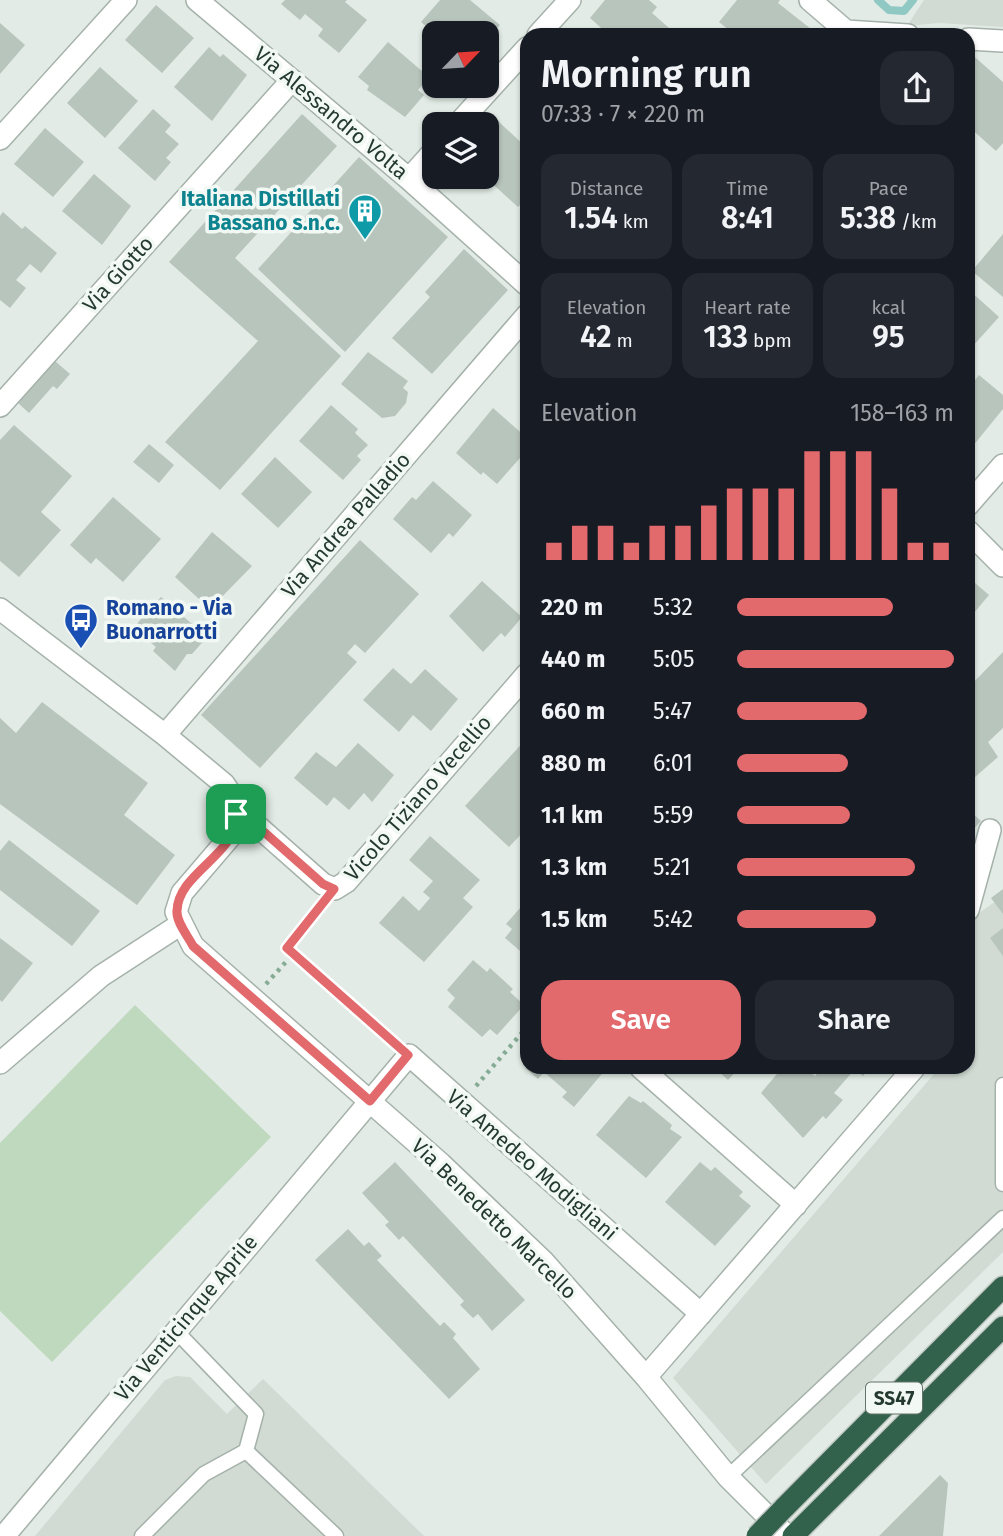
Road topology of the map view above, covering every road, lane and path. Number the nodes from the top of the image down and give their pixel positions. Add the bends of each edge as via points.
1 (126, 0) edge
2 (197, 0) edge
3 (569, 0) edge
4 (810, 0) edge
5 (544, 28) edge
6 (839, 28) edge
7 (975, 39) edge
8 (1003, 41) edge
9 (520, 56) edge
10 (292, 80) junction
11 (469, 112) edge
12 (0, 139) edge
13 (422, 164) edge
14 (409, 179) junction
15 (520, 279) edge
16 (520, 323) edge
17 (0, 405) edge
18 (1003, 465) edge
19 (975, 497) edge
20 (975, 538) edge
21 (1003, 566) edge
22 (0, 609) edge
23 (520, 682) edge
24 (165, 735) junction
25 (236, 814) junction
26 (990, 830) dead end
27 (975, 885) edge
28 (334, 889) junction
29 (181, 924) junction
30 (293, 953) junction
31 (253, 998) junction
32 (520, 1035) edge
33 (408, 1055) junction
34 (0, 1063) edge
35 (648, 1074) edge
36 (909, 1074) edge
37 (1003, 1085) edge
38 (370, 1101) junction
39 (462, 1102) junction
40 (1003, 1184) edge
41 (796, 1205) junction
42 (1003, 1218) edge
43 (1003, 1287) edge
44 (701, 1314) junction
45 (1003, 1326) edge
46 (175, 1330) junction
47 (646, 1377) junction
48 (246, 1451) junction
49 (728, 1477) junction
50 (794, 1533) edge
51 (4, 1536) edge
52 (142, 1536) edge
53 (336, 1536) edge
54 (757, 1536) edge

1 - 12 street
2 - 10 street, Via Alessandro Volta
3 - 5 street
4 - 6 street
7 - 8 street
9 - 11 street
10 - 14 street, Via Alessandro Volta
10 - 17 street, Via Giotto
13 - 14 street
14 - 15 street, Via Alessandro Volta
16 - 24 street, Via Andrea Palladio
18 - 19 street
20 - 21 street
22 - 24 street
23 - 28 street, Vicolo Tiziano Vecellio via 346,882
24 - 25 street via 223,784
25 - 28 street, Vicolo Tiziano Vecellio via 255,824
25 - 29 street via 235,831 182,894 176,912
26 - 27 street
28 - 30 path via 287,948
29 - 31 street, Via Benedetto Marcello via 193,946
29 - 34 street via 101,976
30 - 31 path
30 - 33 path
31 - 38 street, Via Benedetto Marcello
32 - 39 path
33 - 38 street
33 - 39 street, Via Amedeo Modigliani
35 - 41 street
36 - 41 street
37 - 40 lane
38 - 46 street, Via Venticinque Aprile
38 - 47 street, Via Benedetto Marcello via 543,1261
39 - 44 street, Via Amedeo Modigliani
41 - 44 street
42 - 49 lane
43 - 54 highway, SS47, bridge
44 - 47 street
45 - 50 highway, SS47
46 - 48 lane via 256,1414
46 - 51 street, Via Venticinque Aprile
47 - 49 street, Via Benedetto Marcello
48 - 52 lane via 204,1474
48 - 53 lane
49 - 50 street, Via Benedetto Marcello

